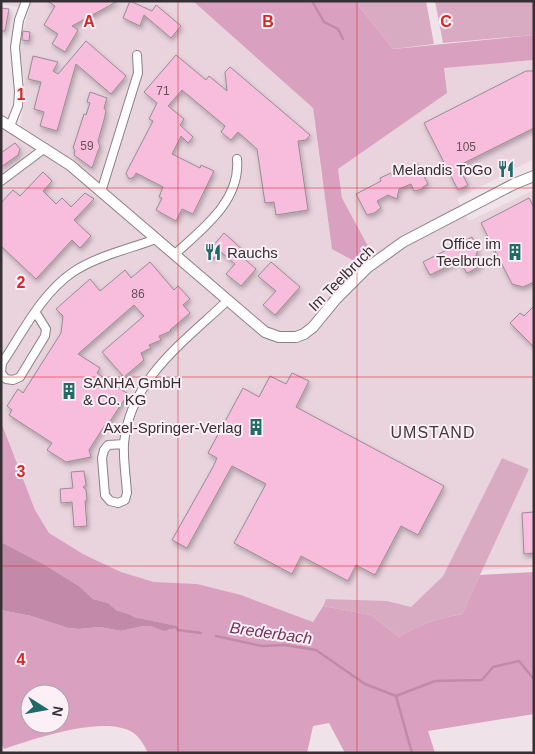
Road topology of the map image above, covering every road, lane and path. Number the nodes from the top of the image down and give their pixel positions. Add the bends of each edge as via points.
1 (26, 1) edge
2 (137, 55) dead end
3 (6, 124) edge
4 (45, 148) junction
5 (237, 158) dead end
6 (534, 176) edge
7 (1, 181) edge
8 (101, 192) junction
9 (156, 239) junction
10 (174, 255) junction
11 (228, 300) junction
12 (36, 313) junction
13 (124, 444) junction

1 - 3 street, Im Teelbruch via 15,48 18,106
2 - 8 street via 138,73
3 - 4 street, Im Teelbruch
4 - 7 street
4 - 8 street, Im Teelbruch
5 - 10 street via 238,172 223,206
6 - 11 street, Im Teelbruch via 403,242 367,268 313,327 296,338 265,332
8 - 9 street, Im Teelbruch
9 - 10 street, Im Teelbruch
9 - 12 street via 75,271 57,285
10 - 11 street, Im Teelbruch
11 - 13 street via 156,368 132,408
12 - 12 street via 2,363 1,373 6,379 20,377 46,336 46,329
13 - 13 street via 108,445 102,458 105,495 118,503 125,500 127,493

